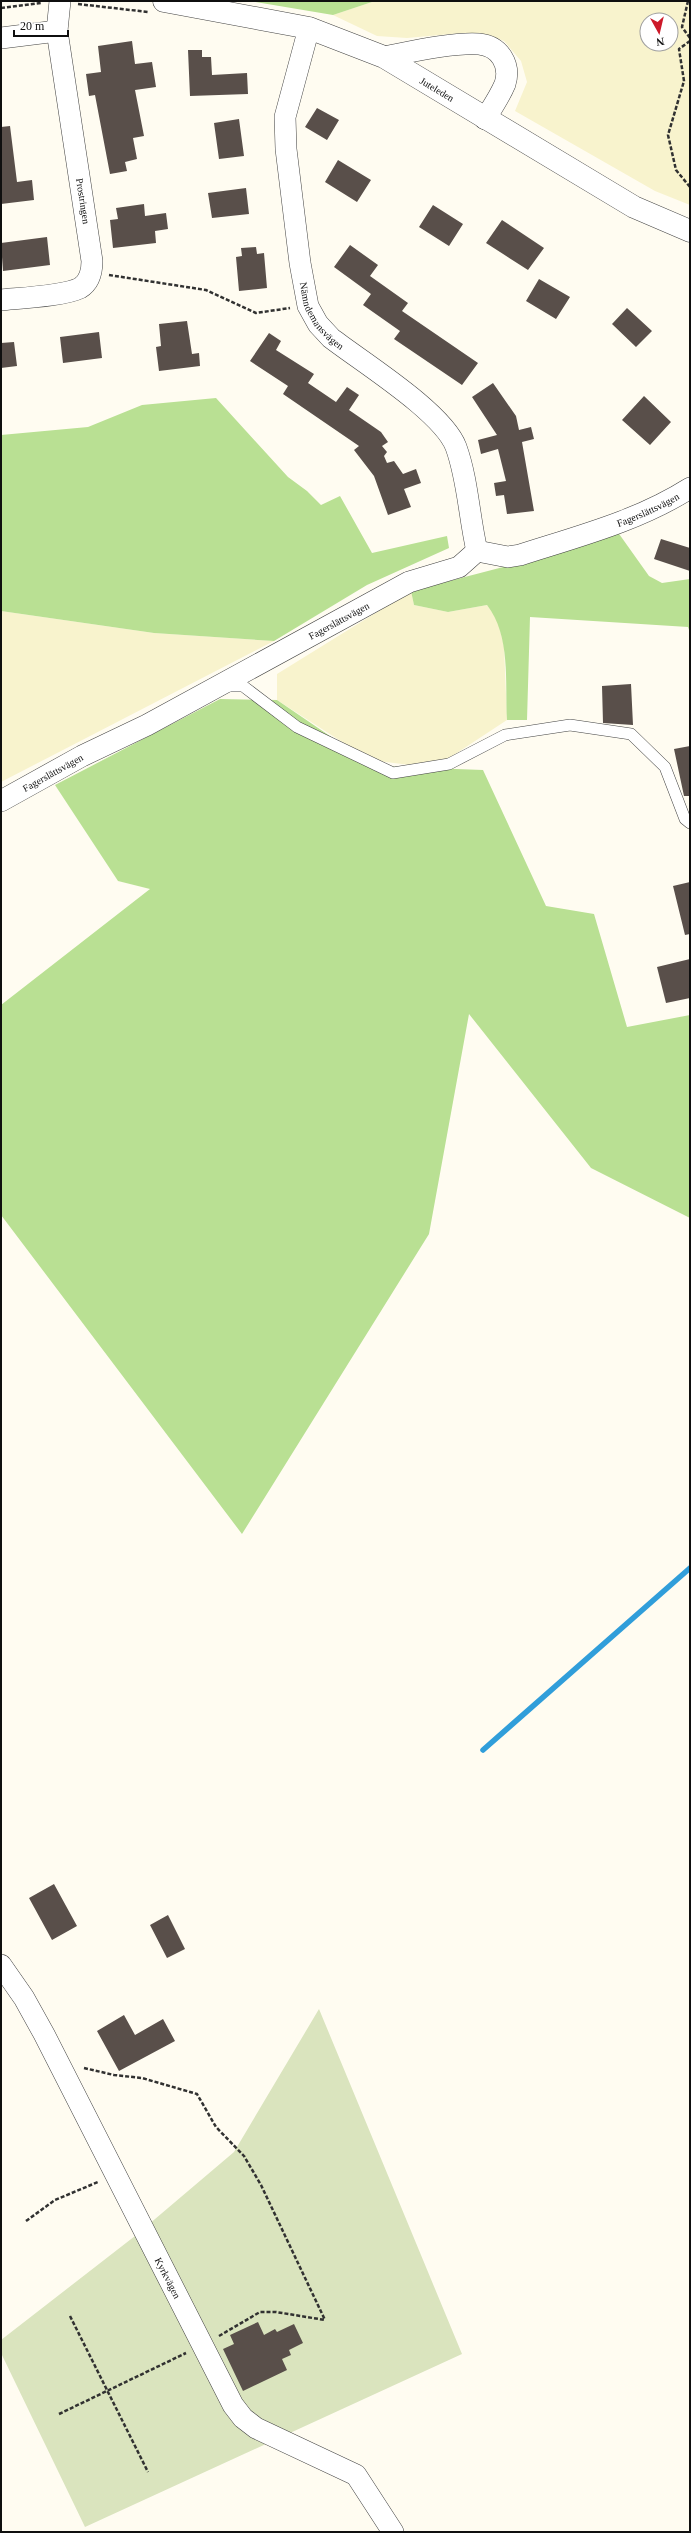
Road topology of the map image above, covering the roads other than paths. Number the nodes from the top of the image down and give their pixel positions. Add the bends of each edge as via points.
1 (60, 2) edge
2 (159, 7) edge
3 (309, 28) junction
4 (57, 31) junction
5 (1, 38) edge
6 (384, 56) junction
7 (485, 119) junction
8 (690, 231) edge
9 (1, 300) edge
10 (690, 488) edge
11 (477, 551) junction
12 (218, 686) junction
13 (1, 801) edge
14 (690, 823) edge
15 (1, 1965) edge
16 (393, 2532) edge

1 - 4 street, Prostringen
2 - 3 street, Juteleden
3 - 6 street, Juteleden
3 - 11 street, Nämndemansvägen via 285,117 286,149 308,306 318,324 331,338 427,410 445,428 456,446 463,472
4 - 5 street
4 - 9 street, Prostringen via 92,272 81,288
6 - 7 street, Juteleden
6 - 7 street via 479,44 493,48 502,54 507,72 505,84
7 - 8 street, Juteleden via 634,207
10 - 11 street, Fagerslättsvägen via 661,506 617,525 520,554 508,556
11 - 12 street, Fagerslättsvägen via 459,567 409,582
12 - 13 street, Fagerslättsvägen
12 - 14 lane via 243,686 298,727 393,773 448,764 505,735 570,725 631,734 665,767 685,819
15 - 16 street, Kyrkvägen via 24,1998 57,2060 233,2405 256,2428 356,2475

